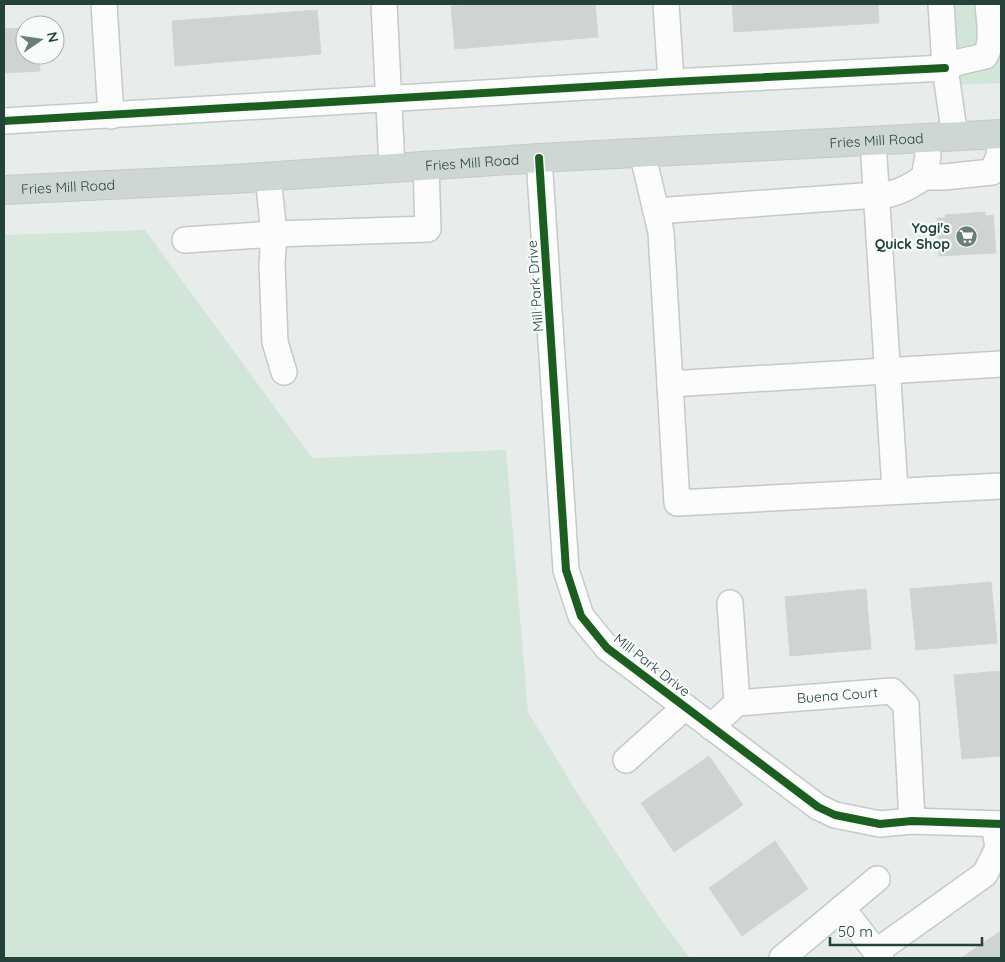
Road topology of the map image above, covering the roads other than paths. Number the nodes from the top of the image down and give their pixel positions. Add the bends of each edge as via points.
1 (104, 4) edge
2 (384, 4) edge
3 (666, 4) edge
4 (941, 4) edge
5 (988, 4) edge
6 (945, 68) junction
7 (671, 82) junction
8 (390, 99) junction
9 (111, 116) junction
10 (4, 121) edge
11 (1001, 134) edge
12 (954, 137) junction
13 (926, 138) junction
14 (873, 141) junction
15 (1001, 141) edge
16 (642, 152) junction
17 (539, 158) junction
18 (426, 165) junction
19 (392, 167) junction
20 (268, 176) junction
21 (924, 177) junction
22 (4, 190) edge
23 (876, 195) junction
24 (656, 211) junction
25 (274, 234) junction
26 (185, 240) dead end
27 (1001, 364) edge
28 (888, 370) junction
29 (284, 372) dead end
30 (670, 384) junction
31 (1001, 486) edge
32 (895, 492) junction
33 (730, 603) dead end
34 (737, 703) junction
35 (685, 707) junction
36 (711, 727) junction
37 (626, 760) dead end
38 (912, 821) junction
39 (998, 824) edge
40 (877, 880) dead end
41 (842, 908) junction
42 (879, 955) edge
43 (782, 958) edge

1 - 9 street
2 - 8 street
3 - 7 street
4 - 6 street
5 - 6 street via 990,36 985,56
6 - 7 street
6 - 12 street
7 - 8 street
8 - 9 street
8 - 19 street
9 - 10 street
11 - 12 main road, Fries Mill Road
12 - 13 main road, Fries Mill Road
13 - 14 main road, Fries Mill Road
13 - 21 street via 928,156
14 - 16 main road, Fries Mill Road
14 - 23 street
15 - 21 street via 992,172
16 - 17 main road, Fries Mill Road
16 - 24 street
17 - 18 main road, Fries Mill Road
17 - 35 street, Mill Park Drive via 566,570 581,616 607,648
18 - 19 main road, Fries Mill Road
18 - 25 street via 428,229
19 - 20 main road, Fries Mill Road
20 - 22 main road, Fries Mill Road
20 - 25 street
21 - 23 street via 899,192
23 - 24 street
23 - 28 street
24 - 30 street
25 - 26 street
25 - 29 street via 275,342
27 - 28 street
28 - 30 street
28 - 32 street
30 - 32 street via 677,503
31 - 32 street
33 - 34 street
34 - 36 street
34 - 38 street, Buena Court via 892,691 906,705
35 - 36 street, Mill Park Drive
35 - 37 street
36 - 38 street, Mill Park Drive via 818,807 835,815 880,824
38 - 39 street, Mill Park Drive
39 - 42 street via 998,848 985,874
40 - 41 street
41 - 42 street
41 - 43 street

